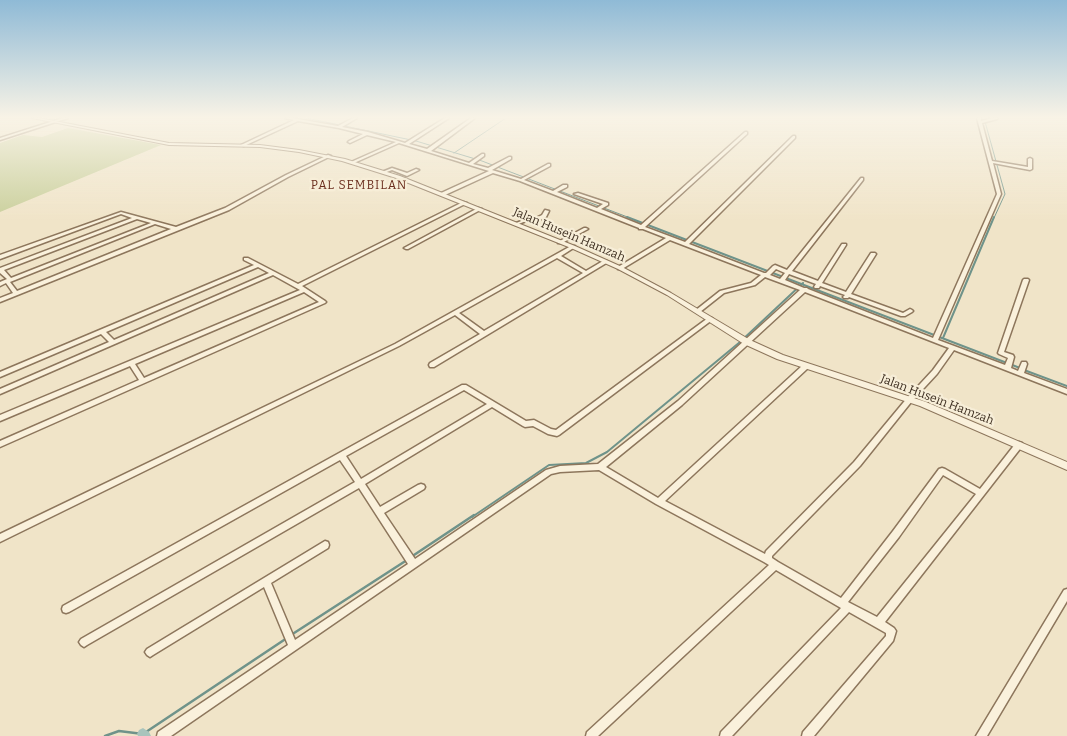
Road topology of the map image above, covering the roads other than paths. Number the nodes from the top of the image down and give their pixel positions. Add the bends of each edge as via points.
1 (308, 152) edge
2 (375, 152) edge
3 (440, 152) edge
4 (725, 152) edge
5 (779, 152) edge
6 (991, 152) edge
7 (483, 155) dead end
8 (330, 156) junction
9 (510, 158) dead end
10 (1030, 159) dead end
11 (353, 162) junction
12 (471, 162) junction
13 (995, 162) junction
14 (549, 165) dead end
15 (417, 170) dead end
16 (491, 170) junction
17 (384, 172) junction
18 (524, 178) junction
19 (862, 179) dead end
20 (563, 187) dead end
21 (554, 192) junction
22 (443, 194) junction
23 (576, 194) dead end
24 (465, 203) junction
25 (480, 209) junction
26 (598, 210) junction
27 (547, 211) dead end
28 (136, 218) junction
29 (155, 223) junction
30 (516, 224) junction
31 (644, 225) junction
32 (176, 229) junction
33 (586, 229) dead end
34 (669, 238) junction
35 (560, 242) junction
36 (687, 244) junction
37 (844, 245) dead end
38 (573, 247) junction
39 (406, 248) dead end
40 (873, 254) dead end
41 (557, 256) junction
42 (0, 257) edge
43 (246, 259) dead end
44 (605, 262) junction
45 (258, 265) junction
46 (620, 268) junction
47 (586, 272) junction
48 (273, 273) junction
49 (789, 273) junction
50 (767, 274) junction
51 (9, 280) junction
52 (782, 280) junction
53 (1026, 280) dead end
54 (0, 284) edge
55 (818, 285) junction
56 (298, 286) junction
57 (802, 288) junction
58 (305, 290) junction
59 (813, 292) junction
60 (16, 293) junction
61 (0, 300) edge
62 (844, 300) junction
63 (698, 311) junction
64 (910, 311) dead end
65 (455, 313) junction
66 (895, 318) junction
67 (710, 319) junction
68 (102, 331) junction
69 (482, 333) junction
70 (937, 336) junction
71 (745, 340) junction
72 (113, 342) junction
73 (952, 348) junction
74 (1011, 357) joint
75 (132, 363) junction
76 (432, 364) dead end
77 (805, 367) junction
78 (1007, 368) junction
79 (0, 375) edge
80 (142, 381) junction
81 (0, 392) edge
82 (1067, 392) edge
83 (910, 399) junction
84 (492, 404) junction
85 (0, 418) edge
86 (0, 444) edge
87 (1019, 445) junction
88 (342, 456) junction
89 (1067, 466) edge
90 (600, 467) junction
91 (361, 483) junction
92 (421, 487) dead end
93 (981, 493) junction
94 (658, 502) junction
95 (380, 512) junction
96 (0, 538) edge
97 (325, 545) dead end
98 (767, 559) junction
99 (410, 560) junction
100 (775, 565) junction
101 (266, 582) junction
102 (1067, 593) edge
103 (845, 605) junction
104 (66, 608) dead end
105 (878, 622) junction
106 (84, 642) dead end
107 (291, 642) junction
108 (150, 652) dead end
109 (162, 736) edge
110 (591, 736) edge
111 (725, 736) edge
112 (807, 736) edge
113 (981, 736) edge

1 - 8 street, Jalan Husein Hamzah
2 - 11 street
3 - 12 street
4 - 31 street
5 - 36 street
6 - 13 street
7 - 12 street
8 - 11 street, Jalan Husein Hamzah
8 - 32 street via 226,209
9 - 16 street
10 - 13 street via 1030,169
11 - 17 street, Jalan Husein Hamzah
12 - 16 street
13 - 70 street via 999,194
14 - 18 street
15 - 17 street via 407,175 391,169
16 - 18 street
16 - 22 street
17 - 22 street, Jalan Husein Hamzah
18 - 21 street
19 - 49 street
20 - 21 street
21 - 26 street
22 - 24 street, Jalan Husein Hamzah
23 - 26 street via 605,205
24 - 25 street, Jalan Husein Hamzah
24 - 56 street
25 - 30 street, Jalan Husein Hamzah
25 - 39 street
26 - 31 street
27 - 30 street via 533,221
28 - 29 street
28 - 42 street via 119,214
28 - 51 street via 0,270
29 - 32 street
29 - 51 street
30 - 35 street, Jalan Husein Hamzah
31 - 34 street
32 - 60 street
33 - 35 street
34 - 36 street
34 - 46 street
35 - 38 street, Jalan Husein Hamzah
36 - 50 street
37 - 55 street
38 - 41 street
38 - 44 street, Jalan Husein Hamzah
40 - 62 street
41 - 47 street
41 - 65 street
43 - 45 street
44 - 46 street, Jalan Husein Hamzah
44 - 47 street
45 - 48 street
45 - 68 street
46 - 63 street, Jalan Husein Hamzah
47 - 69 street
48 - 56 street
48 - 72 street
49 - 50 street via 773,268
49 - 52 street
49 - 55 street
50 - 52 street
50 - 63 street via 753,284 722,292
51 - 54 street
51 - 60 street
52 - 57 street
53 - 74 street via 1001,353
55 - 59 street
55 - 62 street
56 - 58 street
57 - 59 street
57 - 71 street
58 - 75 street
58 - 80 street via 323,302
59 - 62 street
60 - 61 street
62 - 66 street
62 - 66 street
63 - 67 street, Jalan Husein Hamzah
64 - 66 street
65 - 69 street
65 - 96 street via 388,350
66 - 70 street
67 - 71 street, Jalan Husein Hamzah
67 - 84 street via 557,433 534,423 525,424
68 - 72 street
68 - 79 street
69 - 76 street
70 - 73 street
71 - 77 street, Jalan Husein Hamzah
71 - 90 street via 680,403
72 - 81 street
73 - 78 street
73 - 83 street
74 - 78 street
75 - 80 street
75 - 85 street
77 - 83 street, Jalan Husein Hamzah
77 - 94 street
78 - 82 street via 1022,369
80 - 86 street
83 - 87 street, Jalan Husein Hamzah
83 - 98 street via 857,464
84 - 88 street via 464,387
84 - 91 street
87 - 89 street, Jalan Husein Hamzah
87 - 93 street
88 - 91 street
88 - 104 street
90 - 94 street
90 - 99 street via 549,472
91 - 95 street
91 - 106 street
92 - 95 street
93 - 103 street via 942,471
93 - 105 street
94 - 98 street
95 - 99 street
97 - 101 street
98 - 100 street
99 - 107 street
100 - 103 street
100 - 110 street
101 - 107 street
101 - 108 street
102 - 113 street
103 - 105 street
103 - 111 street
105 - 112 street via 891,631 890,638
107 - 109 street

